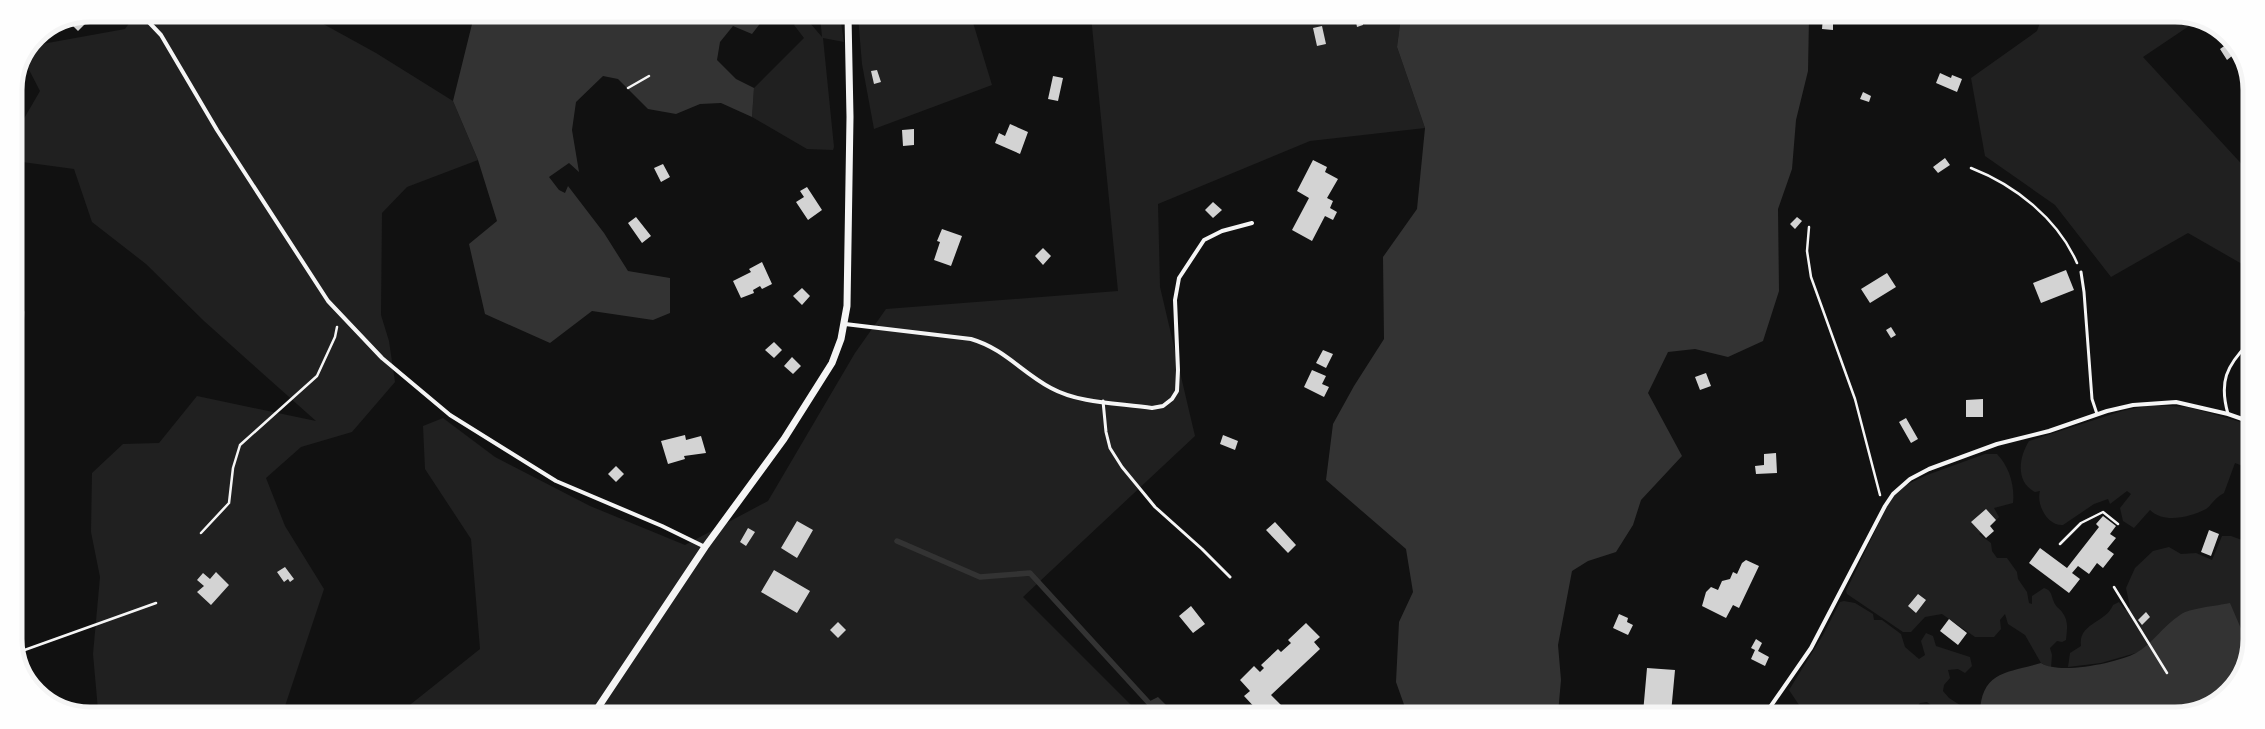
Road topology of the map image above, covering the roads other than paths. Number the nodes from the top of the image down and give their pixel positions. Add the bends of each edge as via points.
1 (149, 22) edge
2 (848, 22) edge
3 (1252, 223) dead end
4 (2081, 272) road end
5 (845, 324) junction
6 (2243, 349) edge
7 (1103, 401) junction
8 (2097, 414) junction
9 (2228, 414) junction
10 (2243, 419) edge
11 (705, 547) junction
12 (1230, 577) dead end
13 (598, 707) edge
14 (1771, 707) edge

1 - 11 street via 161,35 217,130 328,301 382,358 450,415 556,481
2 - 5 street via 850,192
3 - 7 street via 1222,231 1204,240 1179,278 1174,300 1178,370 1176,391 1172,399 1163,406 1152,408
4 - 8 lane via 2092,399
5 - 7 street via 977,340 989,344 1050,387 1069,396
5 - 11 street via 832,363 784,439
6 - 9 lane via 2236,356 2223,380
7 - 12 lane via 1110,448 1122,467 1155,507
8 - 9 street via 2133,405 2176,402
8 - 14 street via 1997,444 1930,469 1910,480 1893,494 1812,648
9 - 10 street
11 - 13 street

